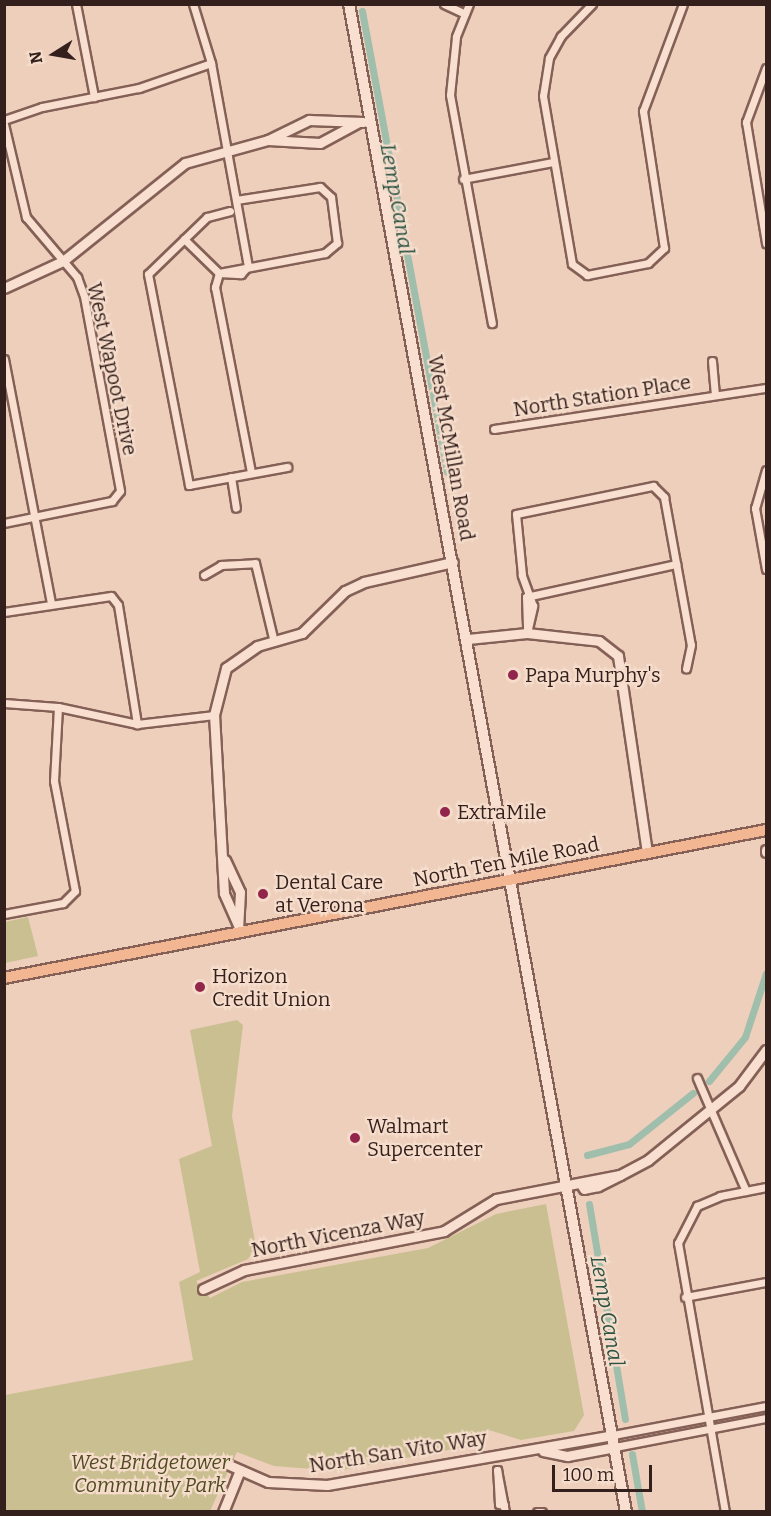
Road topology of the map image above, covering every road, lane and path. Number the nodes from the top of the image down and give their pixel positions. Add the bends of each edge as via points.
1 (76, 4) edge
2 (193, 4) edge
3 (349, 4) edge
4 (444, 4) edge
5 (469, 4) edge
6 (592, 4) edge
7 (683, 4) edge
8 (465, 14) junction
9 (211, 63) junction
10 (766, 68) edge
11 (94, 97) junction
12 (371, 120) junction
13 (4, 122) edge
14 (359, 122) junction
15 (268, 140) junction
16 (226, 148) junction
17 (553, 162) junction
18 (463, 179) junction
19 (236, 200) junction
20 (230, 211) dead end
21 (184, 239) junction
22 (766, 243) edge
23 (63, 261) junction
24 (248, 266) junction
25 (219, 273) junction
26 (4, 288) edge
27 (492, 323) dead end
28 (4, 359) edge
29 (712, 361) dead end
30 (766, 388) edge
31 (715, 395) junction
32 (494, 429) dead end
33 (287, 467) dead end
34 (766, 470) edge
35 (250, 474) junction
36 (231, 477) junction
37 (236, 508) dead end
38 (35, 517) junction
39 (4, 523) edge
40 (453, 562) junction
41 (676, 564) junction
42 (766, 568) edge
43 (204, 575) dead end
44 (526, 597) junction
45 (51, 603) junction
46 (4, 612) edge
47 (527, 633) junction
48 (468, 639) junction
49 (274, 642) junction
50 (686, 668) dead end
51 (4, 703) edge
52 (58, 706) junction
53 (214, 715) junction
54 (137, 724) junction
55 (766, 830) edge
56 (647, 853) junction
57 (225, 860) junction
58 (510, 879) junction
59 (4, 914) edge
60 (238, 929) junction
61 (4, 978) edge
62 (766, 1050) edge
63 (697, 1078) dead end
64 (711, 1109) junction
65 (567, 1186) junction
66 (766, 1187) edge
67 (746, 1191) junction
68 (766, 1282) edge
69 (203, 1289) dead end
70 (685, 1297) junction
71 (766, 1406) edge
72 (707, 1417) junction
73 (766, 1418) edge
74 (710, 1429) junction
75 (613, 1435) junction
76 (615, 1447) junction
77 (541, 1450) junction
78 (494, 1455) junction
79 (227, 1464) dead end
80 (240, 1470) junction
81 (504, 1508) edge
82 (223, 1512) edge
83 (537, 1512) edge
84 (542, 1512) edge
85 (626, 1512) edge
86 (725, 1512) edge

1 - 11 street
2 - 9 street
3 - 12 main road, West McMillan Road
4 - 8 street
5 - 8 street
6 - 17 street via 561,36 547,67 543,96
7 - 17 street via 642,111 665,240 661,254 648,263 577,273
8 - 18 street via 456,37 450,95
9 - 11 street via 139,88
9 - 16 street
10 - 22 street via 746,122
11 - 13 street
12 - 14 street
12 - 40 main road, West McMillan Road
13 - 23 street, West Wapoot Drive via 26,217
14 - 15 street via 316,119
14 - 15 street via 312,145
15 - 16 street
16 - 19 street
16 - 23 street via 165,176
17 - 18 street
18 - 27 street
19 - 24 street
19 - 24 street via 314,186 326,190 338,235 332,250
20 - 21 street via 207,217
21 - 25 street
21 - 36 street via 148,274 189,485
23 - 26 street
23 - 38 street, West Wapoot Drive via 84,296 118,496
24 - 25 street
25 - 35 street via 215,287
28 - 38 street
29 - 31 street, North Station Place
30 - 31 street, North Station Place
31 - 32 street, North Station Place
33 - 35 street
34 - 42 street via 755,508
35 - 36 street
36 - 37 street
38 - 39 street
38 - 45 street
40 - 48 main road, West McMillan Road
40 - 49 street via 364,582 345,591 302,633
41 - 44 street
41 - 44 street via 659,489 648,486 516,514 513,526
41 - 50 street via 691,645
43 - 49 street via 221,565 255,563
44 - 47 street
45 - 46 street
45 - 54 street via 111,596 118,605
47 - 48 street
47 - 56 street via 608,646 620,665
48 - 58 main road, West McMillan Road
49 - 53 street via 243,652 226,668
51 - 52 street
52 - 54 street
52 - 59 street via 52,757 75,886 72,897
53 - 54 street
53 - 57 street
55 - 56 main road, North Ten Mile Road
56 - 58 main road, North Ten Mile Road
57 - 60 street via 224,893
57 - 60 street via 240,892
58 - 60 main road, North Ten Mile Road
58 - 65 main road, West McMillan Road
60 - 61 main road, North Ten Mile Road
62 - 64 street, North Vicenza Way via 739,1086
63 - 64 street
64 - 65 street, North Vicenza Way via 648,1160 620,1175 584,1189 581,1184
64 - 67 street
65 - 69 street, North Vicenza Way via 496,1199 463,1221 423,1237 244,1270
65 - 75 main road, West McMillan Road
66 - 67 street
67 - 70 street via 711,1198 681,1228 678,1259
68 - 70 street
70 - 72 street
71 - 72 street
72 - 74 street
72 - 75 street
73 - 74 street
74 - 76 street
74 - 86 street
75 - 76 main road, West McMillan Road
75 - 77 street, North San Vito Way
76 - 77 street, North San Vito Way via 567,1456
76 - 85 main road, West McMillan Road
77 - 78 street, North San Vito Way
78 - 80 street, North San Vito Way via 327,1485 268,1482
78 - 81 street
79 - 80 street, North San Vito Way
80 - 82 street
83 - 84 street

